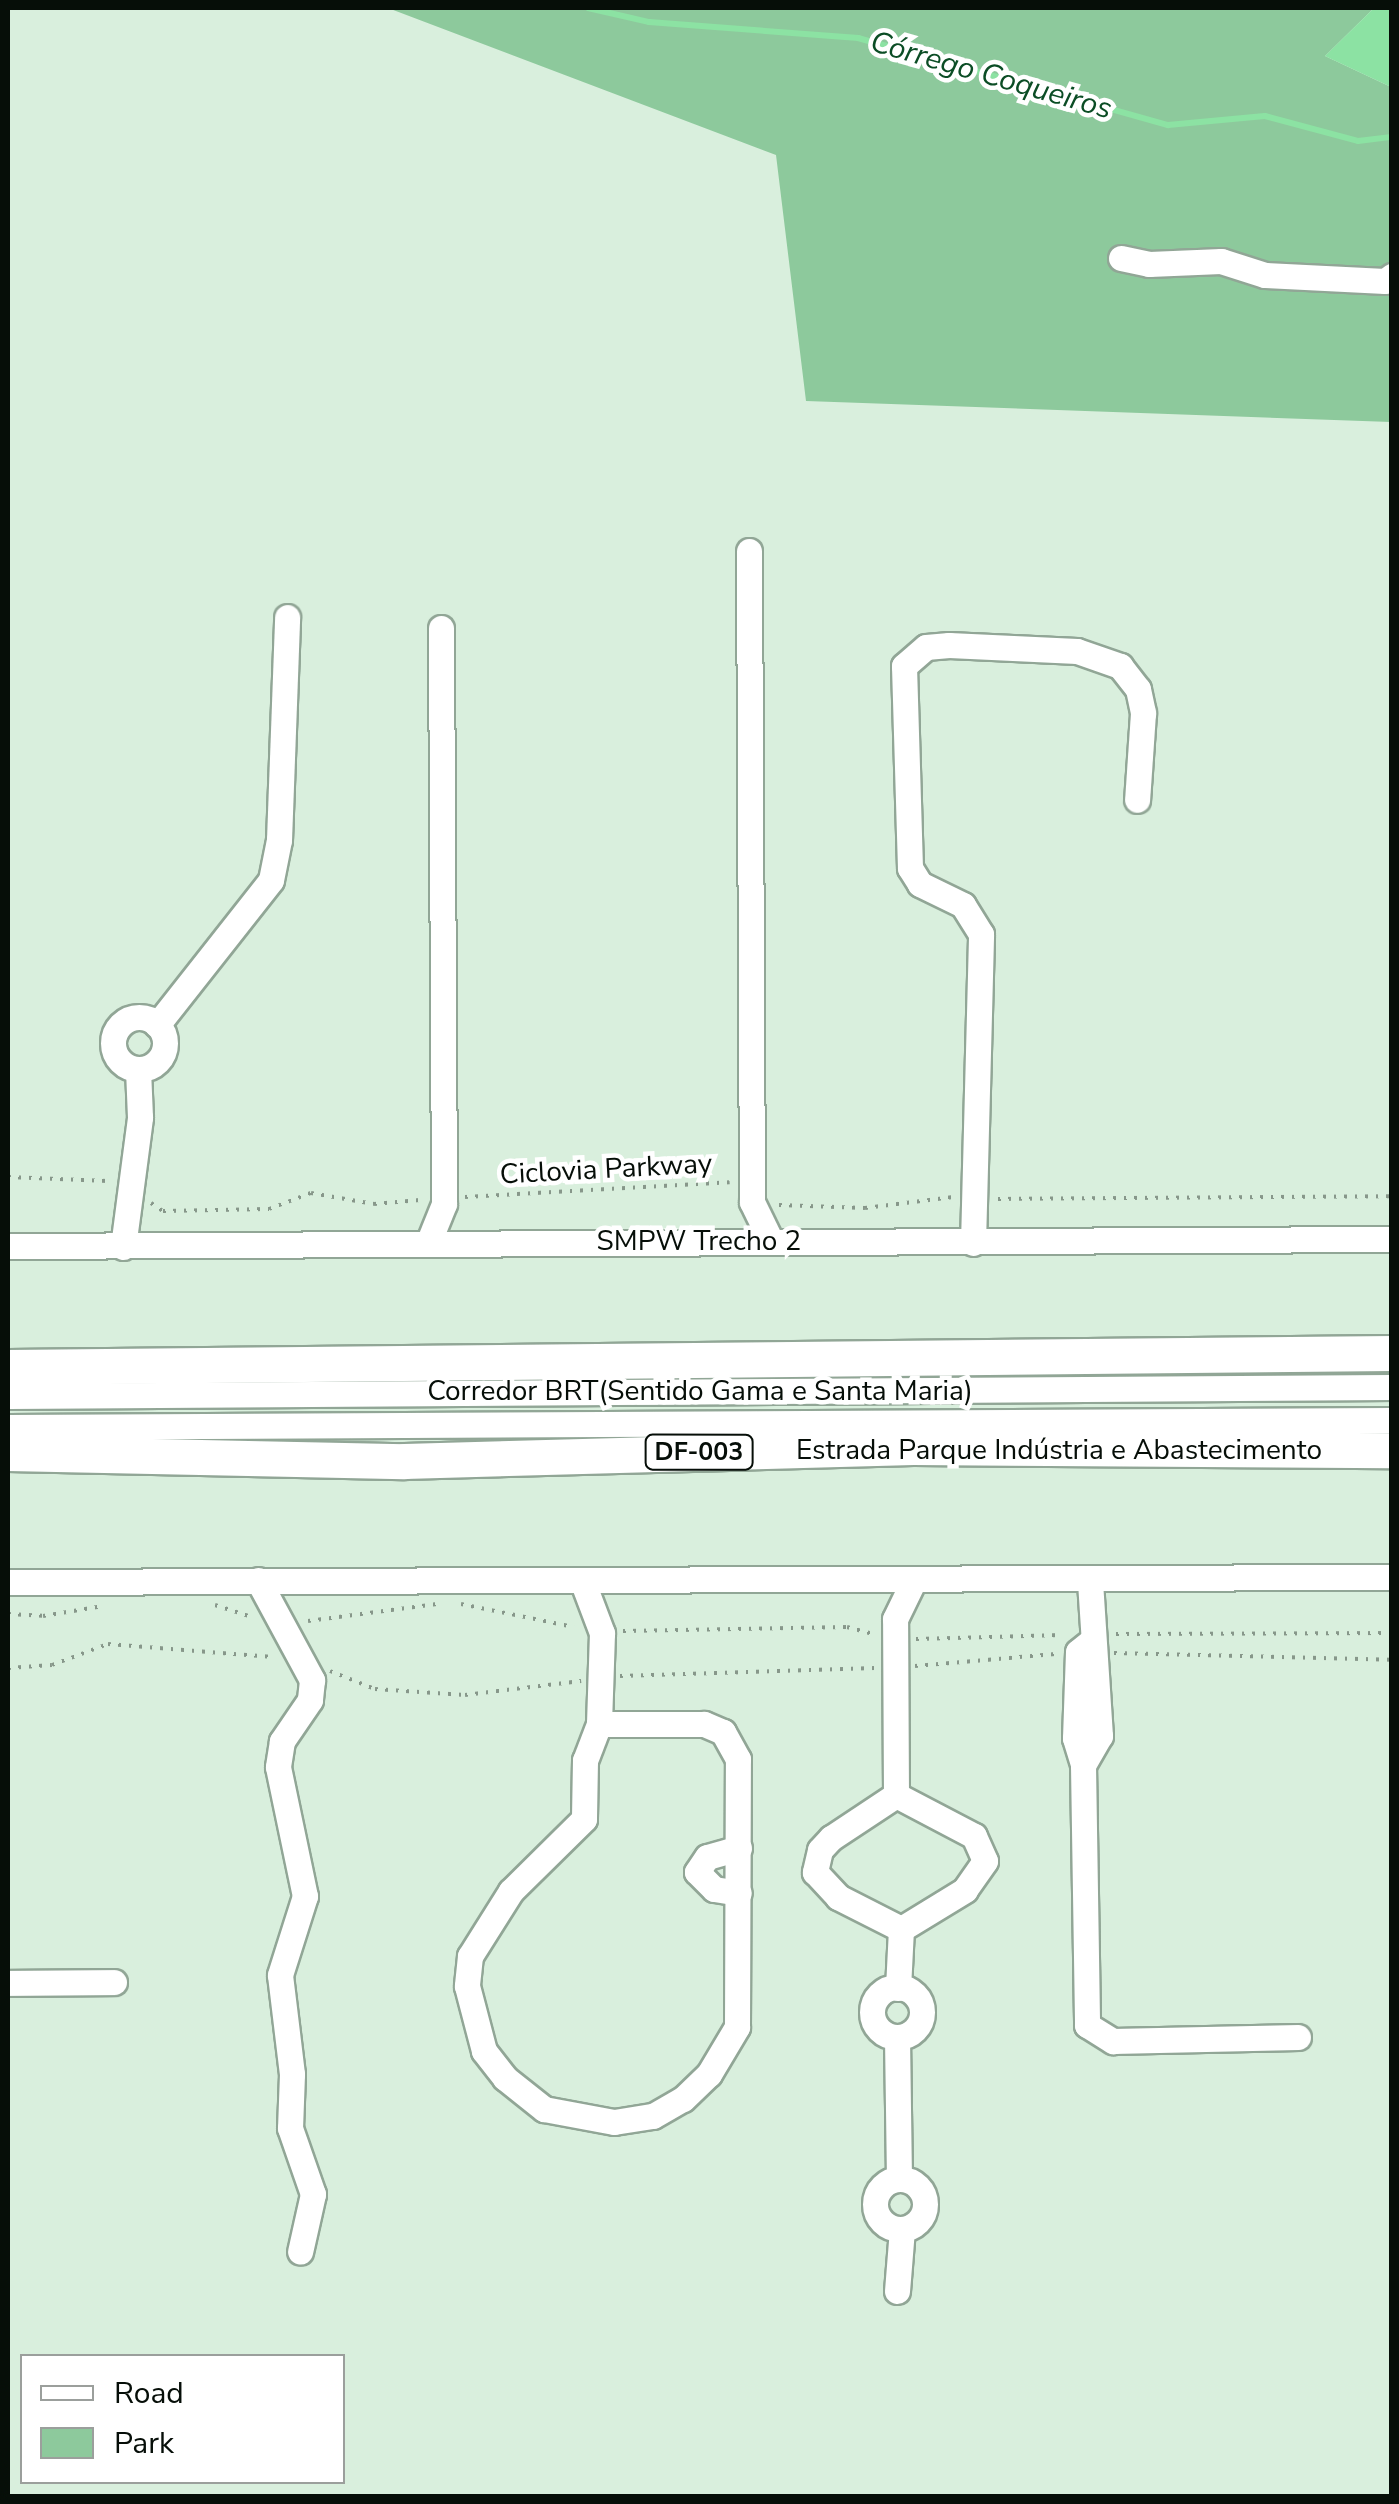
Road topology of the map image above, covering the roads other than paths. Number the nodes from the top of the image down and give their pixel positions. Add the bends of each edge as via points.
1 (1122, 258) dead end
2 (1390, 282) edge
3 (749, 551) dead end
4 (287, 617) dead end
5 (441, 628) dead end
6 (1137, 800) dead end
7 (157, 1025) junction
8 (138, 1069) junction
9 (752, 1198) junction
10 (444, 1201) junction
11 (718, 1239) junction
12 (1392, 1239) edge
13 (461, 1240) junction
14 (428, 1241) junction
15 (771, 1242) junction
16 (974, 1242) junction
17 (8, 1246) edge
18 (123, 1247) junction
19 (1392, 1353) edge
20 (8, 1367) edge
21 (1392, 1387) edge
22 (8, 1396) edge
23 (1392, 1420) edge
24 (8, 1427) edge
25 (1392, 1450) edge
26 (8, 1453) edge
27 (1392, 1577) edge
28 (258, 1580) junction
29 (582, 1580) junction
30 (624, 1580) junction
31 (879, 1580) junction
32 (914, 1580) junction
33 (1090, 1580) junction
34 (8, 1582) edge
35 (601, 1624) junction
36 (895, 1629) junction
37 (599, 1724) junction
38 (896, 1796) junction
39 (739, 1848) junction
40 (740, 1892) junction
41 (901, 1929) junction
42 (114, 1982) dead end
43 (8, 1983) edge
44 (1298, 2037) dead end
45 (300, 2252) dead end
46 (898, 2291) dead end

1 - 2 street via 1149,264 1221,260 1265,275
3 - 9 street
4 - 7 street via 279,840 270,880
5 - 10 street
6 - 16 street via 1143,713 1138,689 1120,666 1076,652 949,645 926,647 904,666 910,868 920,884 962,905 981,934
7 - 8 street via 165,1049 155,1064
7 - 8 street via 132,1019 118,1030 116,1055
8 - 18 street
9 - 11 street
9 - 15 street
10 - 13 street
10 - 14 street
11 - 13 street, SMPW Trecho 2
11 - 15 street, SMPW Trecho 2
12 - 16 street, SMPW Trecho 2
13 - 14 street, SMPW Trecho 2
14 - 18 street, SMPW Trecho 2
15 - 16 street, SMPW Trecho 2
17 - 18 street, SMPW Trecho 2
19 - 20 highway
21 - 22 street, Corredor BRT(Sentido Gama e Santa Maria)
23 - 24 street
25 - 26 highway, Estrada Parque Indústria e Abastecimento / DF-003 via 913,1447 404,1461
27 - 33 street
28 - 29 street
28 - 34 street
28 - 45 street via 302,1659 312,1693 282,1741 278,1767 305,1896 280,1975 292,2074 290,2128 313,2194
29 - 30 street
29 - 35 street
30 - 31 street
30 - 35 street
31 - 32 street
31 - 36 street
32 - 33 street
32 - 36 street
33 - 44 street via 1075,1744 1083,1765 1085,2018 1093,2034 1124,2041
35 - 37 street
36 - 38 street
37 - 39 street via 674,1721 723,1732 738,1758
37 - 40 street via 585,1760 580,1829 511,1890 470,1956 466,1986 475,2029 505,2078 544,2109 596,2120 654,2116 684,2099 709,2074 737,2027
38 - 41 street via 832,1838 820,1850 815,1872 838,1897
38 - 41 street via 974,1836 985,1861 965,1890
39 - 40 street
39 - 40 street via 708,1857 696,1872 714,1889
41 - 46 street via 898,1988 882,1993 873,2007 876,2024 897,2037 899,2178 883,2185 875,2200 885,2224 902,2230
42 - 43 street

